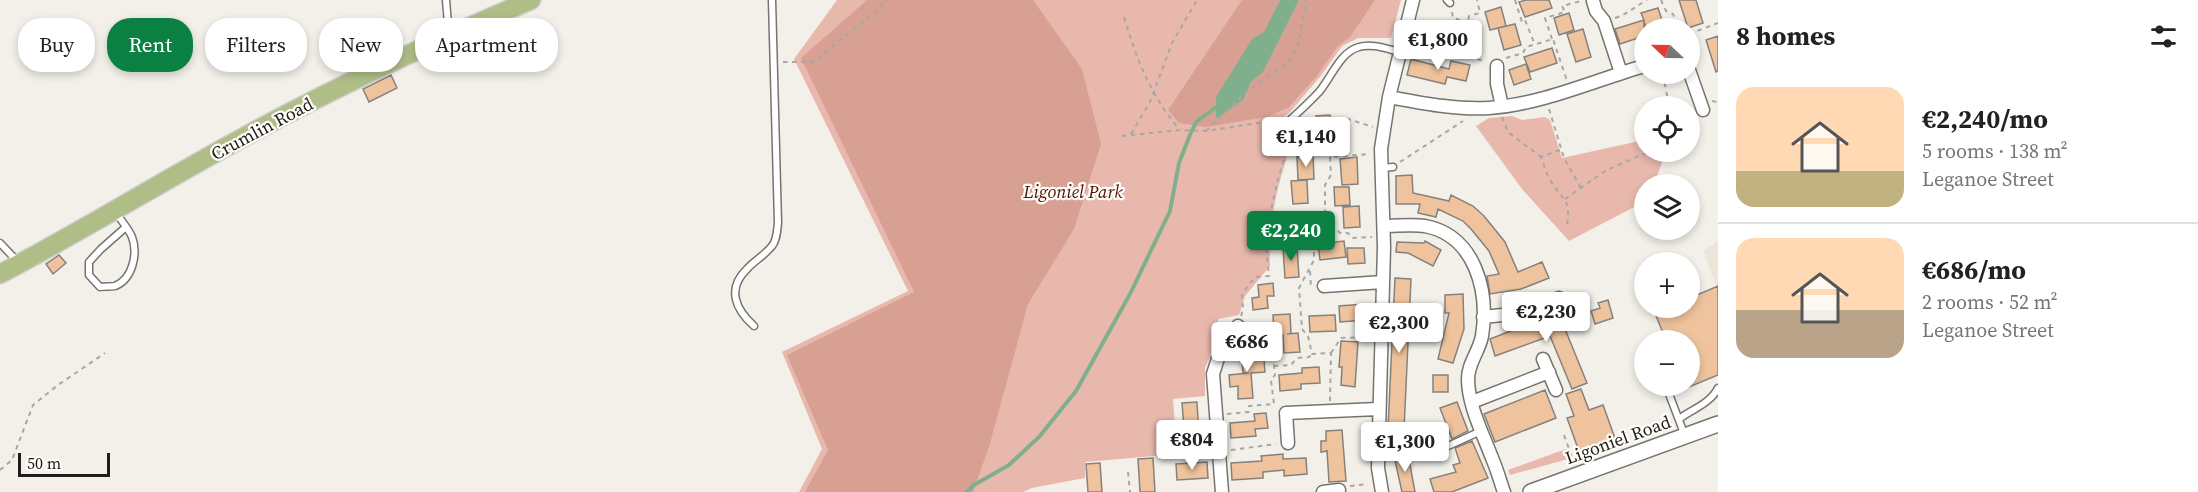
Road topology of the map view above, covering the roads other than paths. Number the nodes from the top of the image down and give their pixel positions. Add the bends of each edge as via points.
1 (446, 0) edge
2 (531, 0) edge
3 (772, 0) edge
4 (1413, 0) edge
5 (1593, 1) edge
6 (448, 18) edge
7 (489, 18) edge
8 (1401, 48) junction
9 (415, 52) edge
10 (1497, 66) road end
11 (1634, 69) edge
12 (1621, 73) junction
13 (1694, 84) edge
14 (1389, 97) junction
15 (1498, 107) junction
16 (1703, 110) dead end
17 (1278, 131) dead end
18 (114, 210) junction
19 (126, 227) junction
20 (1384, 231) junction
21 (0, 243) edge
22 (19, 264) junction
23 (0, 274) edge
24 (1383, 282) junction
25 (1317, 287) road end
26 (1559, 298) dead end
27 (1483, 318) junction
28 (754, 326) dead end
29 (1239, 326) road end
30 (1543, 359) dead end
31 (1549, 372) junction
32 (1718, 388) edge
33 (1556, 390) dead end
34 (1670, 396) edge
35 (1472, 402) junction
36 (1378, 409) junction
37 (1678, 419) junction
38 (1718, 424) edge
39 (1481, 431) junction
40 (1685, 437) junction
41 (1288, 443) road end
42 (1435, 452) dead end
43 (1381, 487) edge
44 (1340, 490) road end
45 (1219, 492) edge
46 (1323, 492) edge
47 (1504, 492) edge
48 (1531, 492) edge

1 - 6 lane
2 - 7 main road, Crumlin Road
3 - 28 lane via 777,236 772,246 744,271 735,292 741,315
4 - 8 street
5 - 12 street via 1604,21
8 - 14 street
8 - 17 lane via 1352,49 1320,90
9 - 18 main road, Crumlin Road via 237,141
10 - 15 street
11 - 12 street
12 - 15 street via 1546,97
13 - 16 street
14 - 15 street via 1436,105
14 - 20 street via 1381,154 1387,167
18 - 19 lane
18 - 22 main road, Crumlin Road
19 - 19 lane via 135,250 133,265 115,286 100,287 89,275 89,262
20 - 24 street
20 - 27 street via 1425,226 1459,243 1478,273
21 - 22 lane
22 - 23 main road, Crumlin Road
24 - 25 street
24 - 36 street
26 - 27 street via 1512,314
27 - 35 street via 1481,338 1469,367
29 - 45 street via 1220,352 1213,374
30 - 31 street
31 - 33 street
31 - 35 street
32 - 37 lane via 1704,403
34 - 37 lane
35 - 39 street
36 - 41 street via 1287,413
36 - 43 street
37 - 40 lane
38 - 40 street, Ligoniel Road
39 - 42 lane
39 - 47 street
40 - 48 street, Ligoniel Road
44 - 46 street

